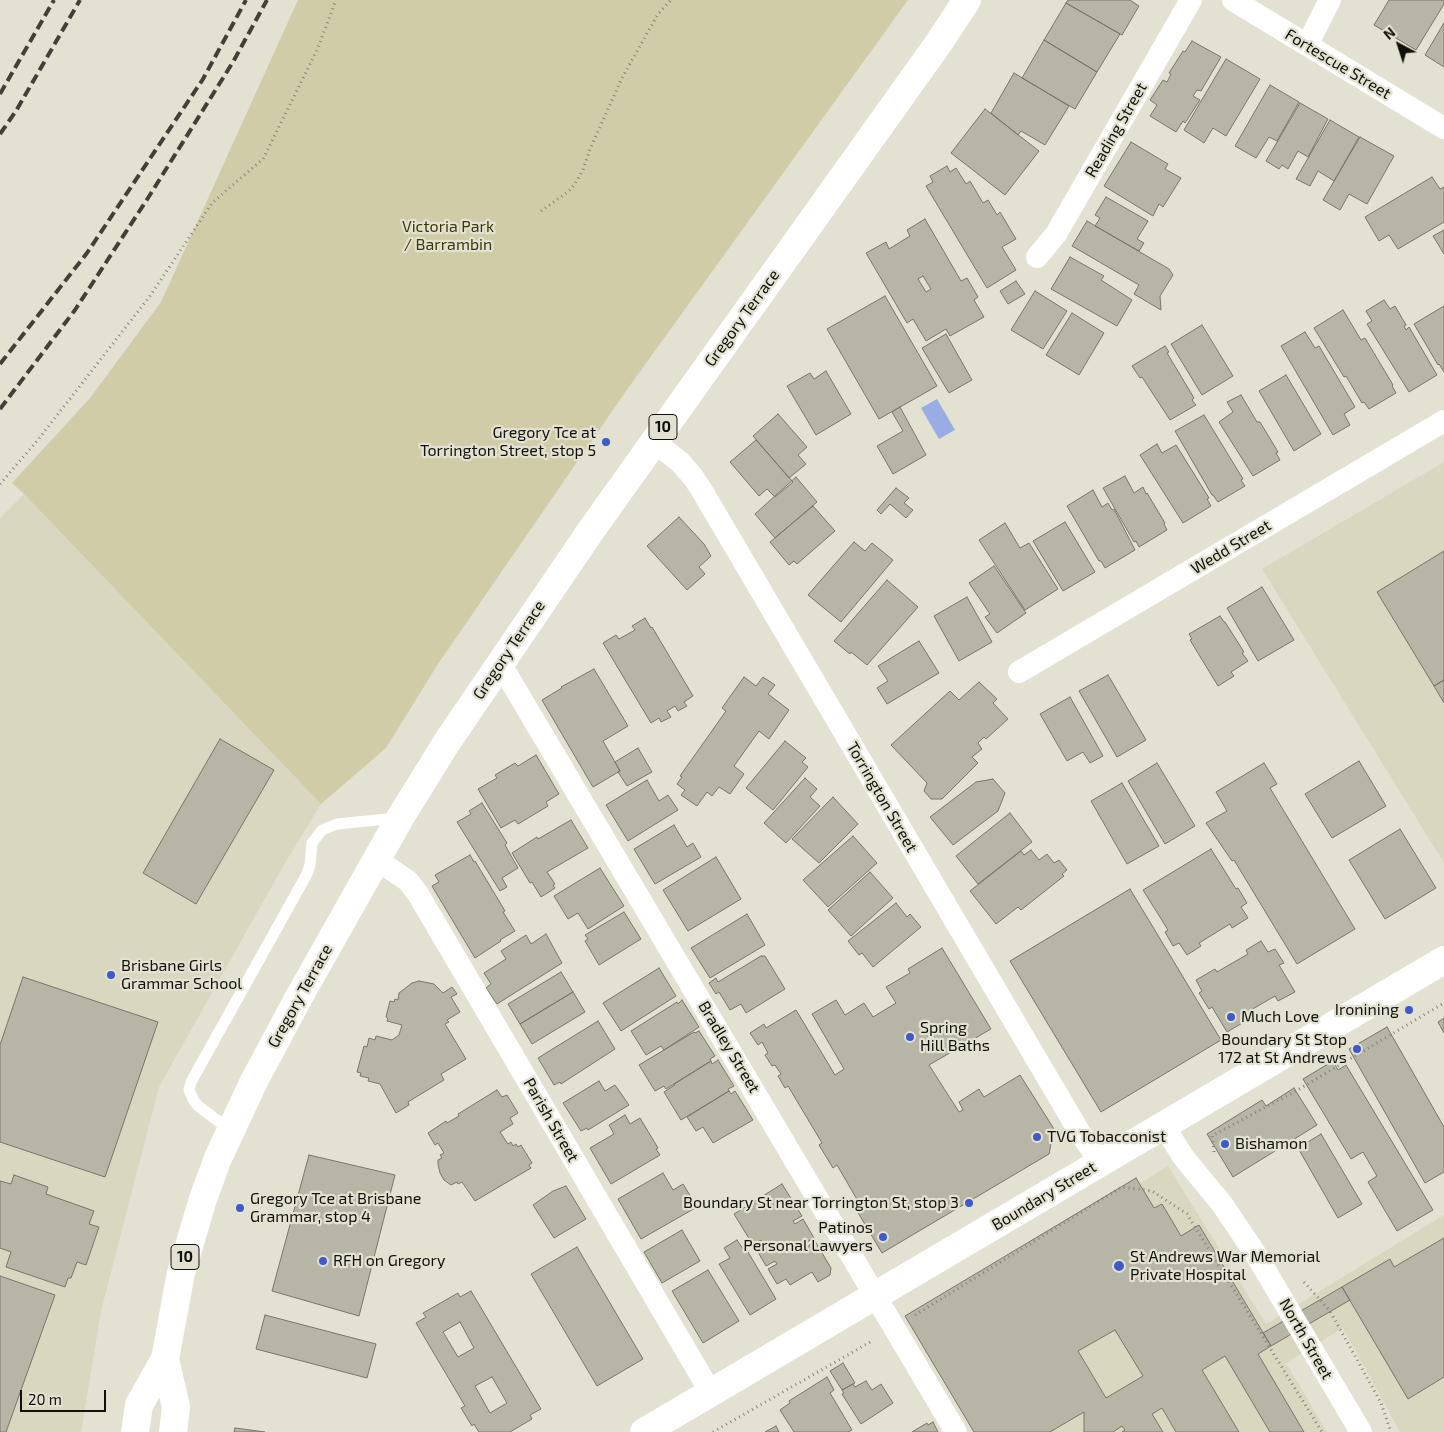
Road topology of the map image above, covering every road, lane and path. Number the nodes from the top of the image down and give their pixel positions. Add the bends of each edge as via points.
1 (336, 0) edge
2 (672, 0) edge
3 (967, 0) edge
4 (1191, 0) edge
5 (1233, 0) edge
6 (1330, 0) edge
7 (1306, 46) junction
8 (1444, 128) edge
9 (541, 211) dead end
10 (1038, 257) dead end
11 (1444, 421) edge
12 (653, 441) junction
13 (0, 484) edge
14 (500, 663) junction
15 (1019, 672) dead end
16 (400, 818) junction
17 (376, 860) junction
18 (1444, 960) edge
19 (1444, 1003) edge
20 (1163, 1125) junction
21 (230, 1130) junction
22 (1218, 1160) dead end
23 (1101, 1163) junction
24 (1299, 1276) dead end
25 (876, 1295) junction
26 (911, 1318) dead end
27 (874, 1339) dead end
28 (165, 1359) junction
29 (711, 1393) junction
30 (135, 1432) edge
31 (173, 1432) edge
32 (644, 1432) edge
33 (713, 1432) edge
34 (956, 1432) edge
35 (1322, 1432) edge
36 (1360, 1432) edge
37 (1392, 1432) edge

1 - 13 path via 316,50 263,159 212,203 150,296
2 - 9 path via 658,14 622,78 584,170 569,191
3 - 12 main road, Gregory Terrace / 10
4 - 10 street, Reading Street via 1056,234
5 - 7 street, Fortescue Street
6 - 7 street
7 - 8 street, Fortescue Street
11 - 15 street, Wedd Street
12 - 14 main road, Gregory Terrace / 10
12 - 23 street, Torrington Street via 680,462 701,489 1080,1133
14 - 16 main road, Gregory Terrace / 10
14 - 25 street, Bradley Street
16 - 17 main road, Gregory Terrace / 10
16 - 21 lane via 337,824 322,830 312,844 307,874 191,1082 189,1090 198,1106
17 - 21 main road, Gregory Terrace / 10 via 299,997
17 - 29 street, Parish Street via 408,881 418,894
18 - 20 main road, Boundary Street
19 - 22 path via 1301,1088 1212,1136 1213,1152
20 - 23 main road, Boundary Street
20 - 36 street, North Street via 1255,1253
21 - 28 main road, Gregory Terrace / 10 via 185,1257
23 - 25 main road, Boundary Street
24 - 37 path via 1330,1311 1381,1403
25 - 29 main road, Boundary Street
25 - 34 street, Bradley Street
26 - 35 path via 1122,1187 1152,1191 1187,1214
27 - 33 path
28 - 30 main road, Gregory Terrace / 10 via 139,1405
28 - 31 main road, Gregory Terrace / 10 via 176,1407
29 - 32 main road, Boundary Street

